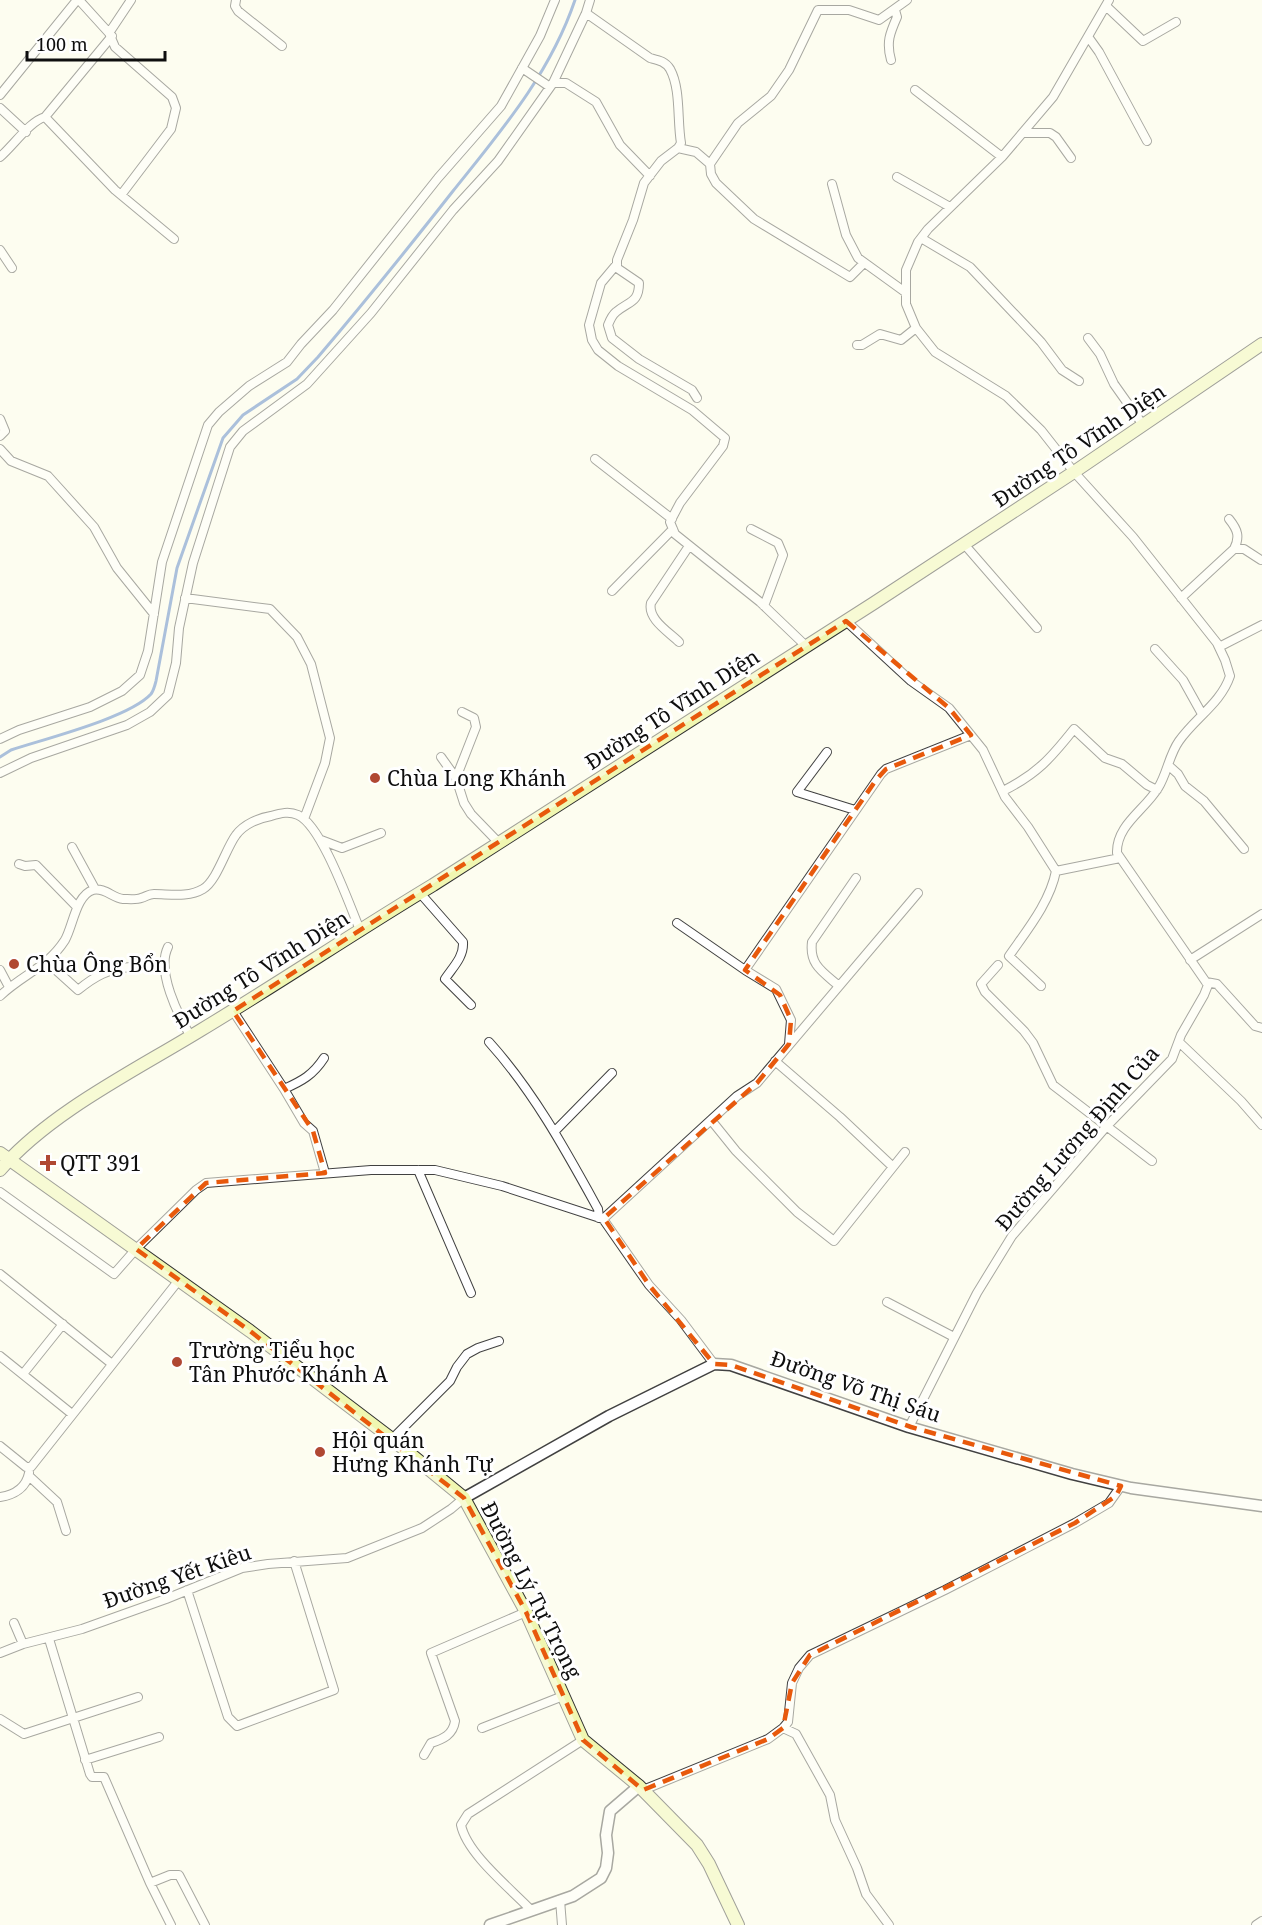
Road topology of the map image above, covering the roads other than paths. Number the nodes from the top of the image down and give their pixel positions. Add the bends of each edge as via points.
1 (78, 0) edge
2 (131, 0) edge
3 (236, 0) edge
4 (555, 0) edge
5 (590, 0) edge
6 (908, 0) edge
7 (1108, 3) edge
8 (895, 10) junction
9 (586, 13) junction
10 (1176, 22) dead end
11 (110, 35) junction
12 (1089, 38) junction
13 (282, 46) dead end
14 (891, 60) dead end
15 (525, 71) junction
16 (549, 85) junction
17 (915, 90) dead end
18 (0, 95) edge
19 (0, 108) edge
20 (45, 117) junction
21 (26, 132) junction
22 (1023, 133) junction
23 (1147, 141) dead end
24 (678, 148) junction
25 (0, 157) edge
26 (1002, 157) junction
27 (1071, 158) dead end
28 (710, 164) junction
29 (650, 176) junction
30 (897, 177) dead end
31 (832, 183) dead end
32 (121, 195) junction
33 (950, 207) junction
34 (921, 238) junction
35 (174, 239) dead end
36 (0, 250) edge
37 (864, 263) junction
38 (617, 264) junction
39 (12, 268) dead end
40 (905, 292) junction
41 (916, 327) junction
42 (1088, 338) dead end
43 (1262, 344) edge
44 (857, 345) dead end
45 (1079, 381) dead end
46 (697, 398) dead end
47 (0, 419) edge
48 (1143, 425) junction
49 (0, 436) edge
50 (0, 449) edge
51 (596, 459) dead end
52 (1074, 472) junction
53 (1229, 519) dead end
54 (672, 524) junction
55 (751, 530) dead end
56 (964, 544) junction
57 (689, 546) junction
58 (1234, 549) junction
59 (1261, 560) edge
60 (612, 591) dead end
61 (185, 598) junction
62 (1182, 598) junction
63 (764, 606) junction
64 (154, 614) junction
65 (846, 621) junction
66 (1262, 625) edge
67 (1037, 628) dead end
68 (679, 642) dead end
69 (806, 646) junction
70 (1219, 646) junction
71 (1155, 649) dead end
72 (462, 712) dead end
73 (1202, 714) junction
74 (971, 735) junction
75 (2, 736) edge
76 (826, 752) dead end
77 (441, 758) dead end
78 (1168, 765) junction
79 (0, 773) edge
80 (456, 778) junction
81 (1157, 790) junction
82 (1002, 791) junction
83 (855, 810) junction
84 (304, 819) junction
85 (381, 833) dead end
86 (321, 840) junction
87 (499, 843) junction
88 (72, 847) dead end
89 (1244, 849) dead end
90 (1120, 858) junction
91 (19, 864) dead end
92 (1056, 871) junction
93 (856, 878) dead end
94 (95, 889) junction
95 (918, 892) dead end
96 (420, 893) junction
97 (77, 907) junction
98 (1262, 914) edge
99 (677, 923) dead end
100 (360, 930) junction
101 (168, 947) dead end
102 (1190, 960) junction
103 (47, 962) junction
104 (998, 965) dead end
105 (130, 967) dead end
106 (0, 970) edge
107 (745, 970) junction
108 (1206, 982) junction
109 (839, 986) junction
110 (1041, 986) dead end
111 (9, 987) junction
112 (0, 996) edge
113 (471, 1005) dead end
114 (233, 1011) junction
115 (1262, 1028) edge
116 (191, 1037) junction
117 (489, 1042) dead end
118 (1179, 1042) junction
119 (789, 1044) junction
120 (324, 1058) dead end
121 (775, 1061) junction
122 (612, 1073) dead end
123 (284, 1089) junction
124 (711, 1120) junction
125 (1262, 1125) edge
126 (1106, 1126) junction
127 (555, 1131) junction
128 (905, 1152) dead end
129 (4, 1156) edge
130 (1152, 1161) dead end
131 (893, 1167) junction
132 (0, 1170) edge
133 (418, 1170) junction
134 (324, 1173) junction
135 (0, 1192) edge
136 (601, 1219) junction
137 (135, 1249) junction
138 (0, 1274) edge
139 (179, 1280) junction
140 (471, 1293) dead end
141 (887, 1302) dead end
142 (63, 1324) junction
143 (954, 1337) junction
144 (499, 1341) dead end
145 (0, 1356) edge
146 (112, 1364) junction
147 (714, 1364) junction
148 (22, 1374) junction
149 (72, 1414) junction
150 (909, 1427) junction
151 (392, 1439) junction
152 (0, 1446) edge
153 (31, 1467) junction
154 (29, 1476) junction
155 (1121, 1486) junction
156 (0, 1497) edge
157 (464, 1498) junction
158 (1262, 1506) edge
159 (66, 1531) dead end
160 (294, 1561) junction
161 (187, 1590) junction
162 (525, 1612) junction
163 (14, 1623) dead end
164 (49, 1638) junction
165 (23, 1644) junction
166 (0, 1653) edge
167 (563, 1696) junction
168 (138, 1697) dead end
169 (72, 1718) junction
170 (0, 1719) edge
171 (482, 1728) dead end
172 (783, 1728) junction
173 (159, 1737) dead end
174 (583, 1740) junction
175 (424, 1755) dead end
176 (85, 1760) junction
177 (641, 1788) junction
178 (150, 1883) junction
179 (560, 1900) junction
180 (531, 1910) junction
181 (736, 1924) edge
182 (171, 1925) edge
183 (204, 1925) edge
184 (490, 1925) edge
185 (562, 1925) edge
186 (888, 1925) edge

1 - 11 street
1 - 18 street
2 - 11 street
3 - 13 street via 238,11
4 - 15 street
5 - 9 street
6 - 8 street
7 - 10 street via 1143,41
7 - 12 street
8 - 14 street via 897,17 888,42
8 - 28 street via 879,20 849,10 818,10 789,70 771,96 738,123
9 - 16 street
9 - 24 street via 670,68 676,89 681,143
11 - 20 street
11 - 32 street via 115,47 172,97 176,107 170,132
12 - 22 street via 1053,97
12 - 23 street
15 - 16 street
15 - 64 street via 501,106 287,362 249,386 208,425 162,562
16 - 29 street via 567,83 596,102 620,145
16 - 61 street via 498,161 453,210 364,321 307,384 243,431 230,447
17 - 26 street
19 - 21 street
20 - 21 street
20 - 32 street
21 - 25 street
22 - 26 street
22 - 27 street via 1050,133
24 - 28 street via 696,152
24 - 29 street
26 - 33 street
28 - 37 street via 716,183 754,219 850,277
29 - 38 street via 644,183
30 - 33 street
31 - 37 street via 846,235
32 - 35 street
33 - 34 street
34 - 40 street via 906,270
34 - 45 street via 970,267 1062,370
36 - 39 street
37 - 40 street
38 - 46 street via 617,268 639,283 639,291 633,301 614,313 608,325 612,338 692,390
38 - 54 street via 601,283 590,325 598,350 692,410 725,438 680,503
40 - 41 street
41 - 44 street via 901,340 880,334
41 - 52 street via 935,352 1006,396 1041,430
42 - 48 street
43 - 48 main road, Đường Tô Vĩnh Diện
47 - 49 street via 5,431
48 - 52 main road, Đường Tô Vĩnh Diện
50 - 64 street via 12,461 48,476 94,527 117,568
51 - 54 street
52 - 56 main road, Đường Tô Vĩnh Diện
52 - 62 street via 1134,537
53 - 58 street via 1239,539
54 - 57 street via 675,534
54 - 60 street
55 - 63 street via 778,543 783,555
56 - 65 main road, Đường Tô Vĩnh Diện
56 - 67 street
57 - 63 street
57 - 68 street via 650,609 653,617
58 - 59 street via 1244,549
58 - 62 street
61 - 79 street via 168,695 150,712 127,725 31,758
61 - 84 street via 270,609 297,637 311,664 330,738
62 - 70 street
63 - 69 street
64 - 75 street via 141,675 128,686 90,707
65 - 69 main road, Đường Tô Vĩnh Diện
65 - 74 street via 911,681 949,708
66 - 70 street
69 - 87 main road, Đường Tô Vĩnh Diện
70 - 73 street via 1230,676 1221,695
71 - 73 street via 1183,680
72 - 80 street via 474,718 476,727
73 - 78 street via 1178,742
74 - 82 street via 983,750
74 - 83 street via 886,769
76 - 83 street via 797,792
77 - 80 street
78 - 81 street
78 - 89 street
80 - 87 street via 471,814
81 - 82 street via 1122,764 1105,758 1074,729 1045,765
81 - 90 street via 1122,833 1117,846
82 - 92 street
83 - 107 street
84 - 86 street
84 - 94 street via 288,812 246,826 237,833 203,889 139,899 115,897
85 - 86 street via 342,848
86 - 100 street
87 - 96 main road, Đường Tô Vĩnh Diện
88 - 94 street
90 - 92 street
90 - 102 street
91 - 97 street via 36,866
92 - 110 street via 1053,886 1009,956
93 - 109 street via 812,942 811,953 817,967
94 - 97 street
95 - 109 street
96 - 100 main road, Đường Tô Vĩnh Diện
96 - 113 street via 463,942 460,957 445,979
97 - 103 street via 66,938
98 - 102 street
99 - 107 street
100 - 114 main road, Đường Tô Vĩnh Diện
101 - 116 street via 167,985
102 - 108 street
103 - 105 street via 78,990 95,976
103 - 111 street
104 - 126 street via 981,984 985,992 1028,1037 1053,1085
106 - 111 street
107 - 119 street via 780,995 791,1020
108 - 115 street via 1217,984 1255,1026
108 - 118 street, Đường Lương Định Của via 1204,995
109 - 119 street
111 - 112 street
114 - 116 main road, Đường Tô Vĩnh Diện
114 - 123 street
116 - 129 main road, Đường Tô Vĩnh Diện
117 - 127 street
118 - 125 street
118 - 126 street, Đường Lương Định Của via 1172,1059
119 - 121 street
120 - 123 street via 315,1071
121 - 124 street via 757,1083
121 - 131 street
122 - 127 street
123 - 134 street via 313,1131
124 - 131 street via 797,1212 834,1241
124 - 136 street
126 - 130 street
126 - 143 street, Đường Lương Định Của via 1012,1236
127 - 136 street
128 - 131 street
129 - 132 main road, Đường Tô Vĩnh Diện
129 - 137 main road, Đường Lý Tự Trọng
133 - 134 street
133 - 136 street via 452,1173 502,1186
133 - 140 street
134 - 137 street via 206,1184
135 - 137 street via 114,1274
136 - 147 street
137 - 139 main road, Đường Lý Tự Trọng
138 - 142 street
139 - 146 street
139 - 151 main road, Đường Lý Tự Trọng
141 - 143 street
142 - 146 street
142 - 148 street
143 - 150 street, Đường Lương Định Của
144 - 151 street via 467,1354 450,1381
145 - 148 street
146 - 149 street
147 - 150 street, Đường Võ Thị Sáu via 731,1365
147 - 157 street via 609,1416
148 - 149 street
149 - 153 street
150 - 155 street, Đường Võ Thị Sáu
151 - 157 main road, Đường Lý Tự Trọng
152 - 153 street
153 - 154 street
154 - 156 street via 21,1489
154 - 159 street via 57,1502
155 - 158 street, Đường Võ Thị Sáu
155 - 172 street via 1109,1503 1075,1524 810,1655 792,1683 788,1722
157 - 160 street, Đường Yết Kiêu via 422,1528 378,1547 347,1558
157 - 162 main road, Đường Lý Tự Trọng
160 - 161 street, Đường Yết Kiêu via 242,1568
160 - 161 street via 334,1690 237,1726 228,1717
161 - 164 street, Đường Yết Kiêu
162 - 167 main road, Đường Lý Tự Trọng
162 - 175 street via 431,1653 455,1721 454,1729 431,1743
163 - 165 street
164 - 165 street, Đường Yết Kiêu
164 - 169 street
165 - 166 street, Đường Yết Kiêu
167 - 171 street
167 - 174 main road, Đường Lý Tự Trọng
168 - 169 street
169 - 170 street via 24,1734
169 - 176 street
172 - 177 street via 768,1739
172 - 186 street via 796,1734 830,1795 835,1820 866,1894
173 - 176 street
174 - 177 main road, Đường Lý Tự Trọng
174 - 180 street via 468,1814 461,1824 479,1856
176 - 178 street via 92,1777 104,1777
177 - 179 street via 610,1811 606,1868 601,1878
177 - 181 main road, Đường Lý Tự Trọng via 697,1845
178 - 182 street
178 - 183 street via 179,1875
179 - 180 street
179 - 185 street
180 - 184 street

